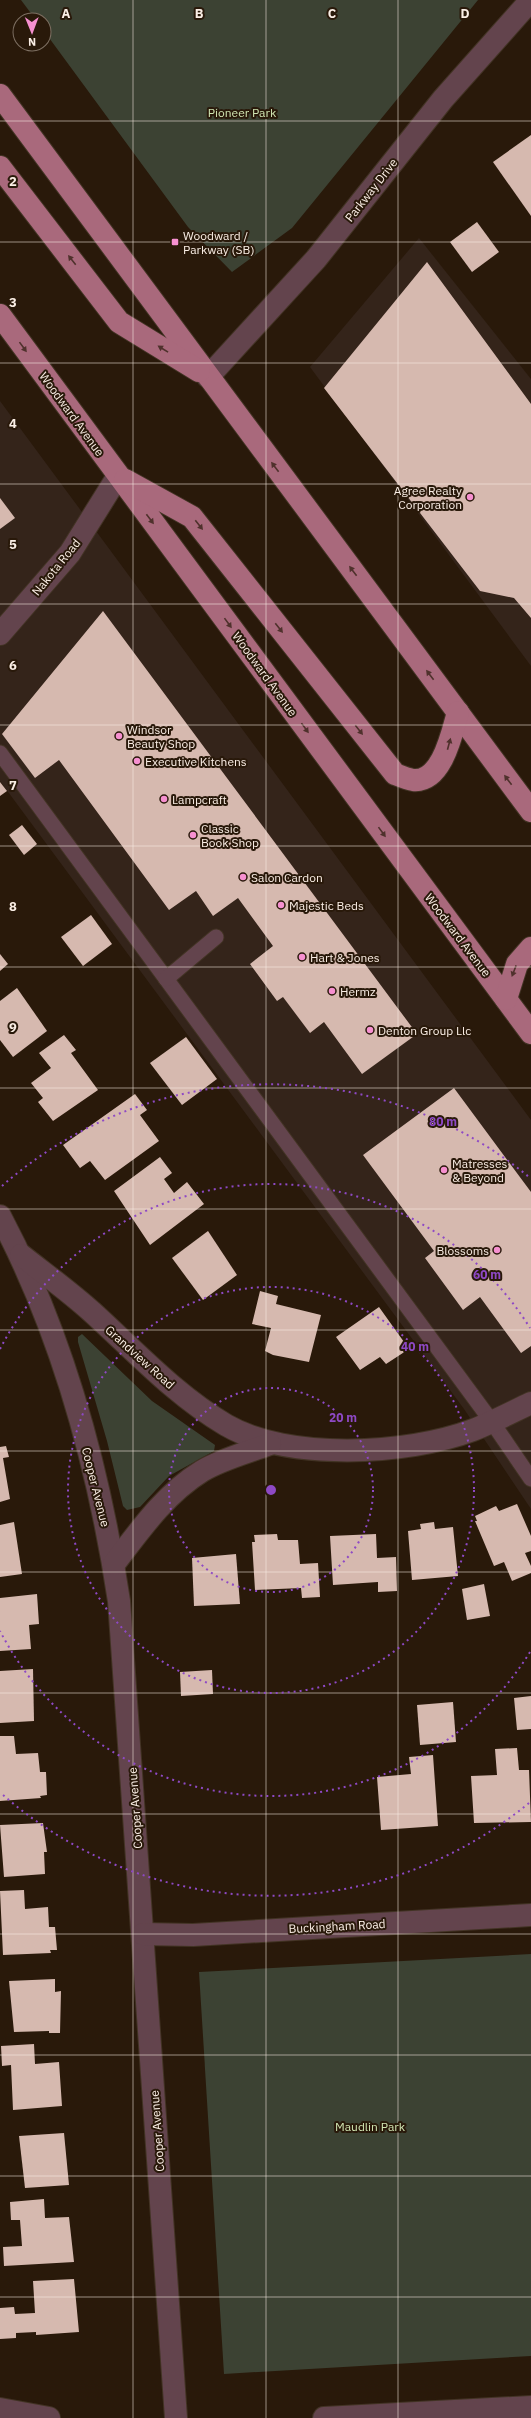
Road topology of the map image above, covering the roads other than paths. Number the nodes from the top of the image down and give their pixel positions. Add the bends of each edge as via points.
1 (531, 0) edge
2 (0, 95) edge
3 (0, 167) edge
4 (0, 316) edge
5 (208, 377) junction
6 (118, 476) junction
7 (0, 634) edge
8 (458, 712) junction
9 (0, 753) edge
10 (531, 811) edge
11 (216, 937) dead end
12 (531, 948) edge
13 (166, 979) junction
14 (506, 999) junction
15 (531, 1033) edge
16 (0, 1216) edge
17 (20, 1254) junction
18 (531, 1403) edge
19 (492, 1422) junction
20 (270, 1444) junction
21 (531, 1479) edge
22 (114, 1564) junction
23 (531, 1915) edge
24 (143, 1934) junction
25 (531, 2407) edge
26 (0, 2409) edge
27 (49, 2418) edge
28 (176, 2418) edge
29 (324, 2418) edge

1 - 5 street, Parkway Drive via 443,99 316,259
2 - 5 main road
5 -> 3 main road via 120,322
4 -> 6 main road, Woodward Avenue
8 -> 5 main road
6 - 7 street, Nakota Road via 70,553
6 -> 8 main road via 192,517 395,774 413,780 427,776 447,753
6 -> 14 main road, Woodward Avenue
10 -> 8 main road
9 - 13 lane
11 - 13 lane
12 -> 14 main road via 516,964
13 - 19 lane
14 - 15 main road, Woodward Avenue
16 - 17 street, Cooper Avenue
17 - 20 street, Grandview Road via 91,1311 156,1373 201,1409 227,1426
17 - 22 street, Cooper Avenue via 46,1317 71,1391 100,1496
18 - 19 street, Grandview Road
19 - 20 street, Grandview Road via 441,1440 380,1449
19 - 21 lane
20 - 22 street, Grandview Road via 203,1471 181,1487 160,1505
22 - 24 street, Cooper Avenue via 124,1649
23 - 24 street, Buckingham Road via 193,1935
24 - 28 street, Cooper Avenue
25 - 29 street
26 - 27 street

